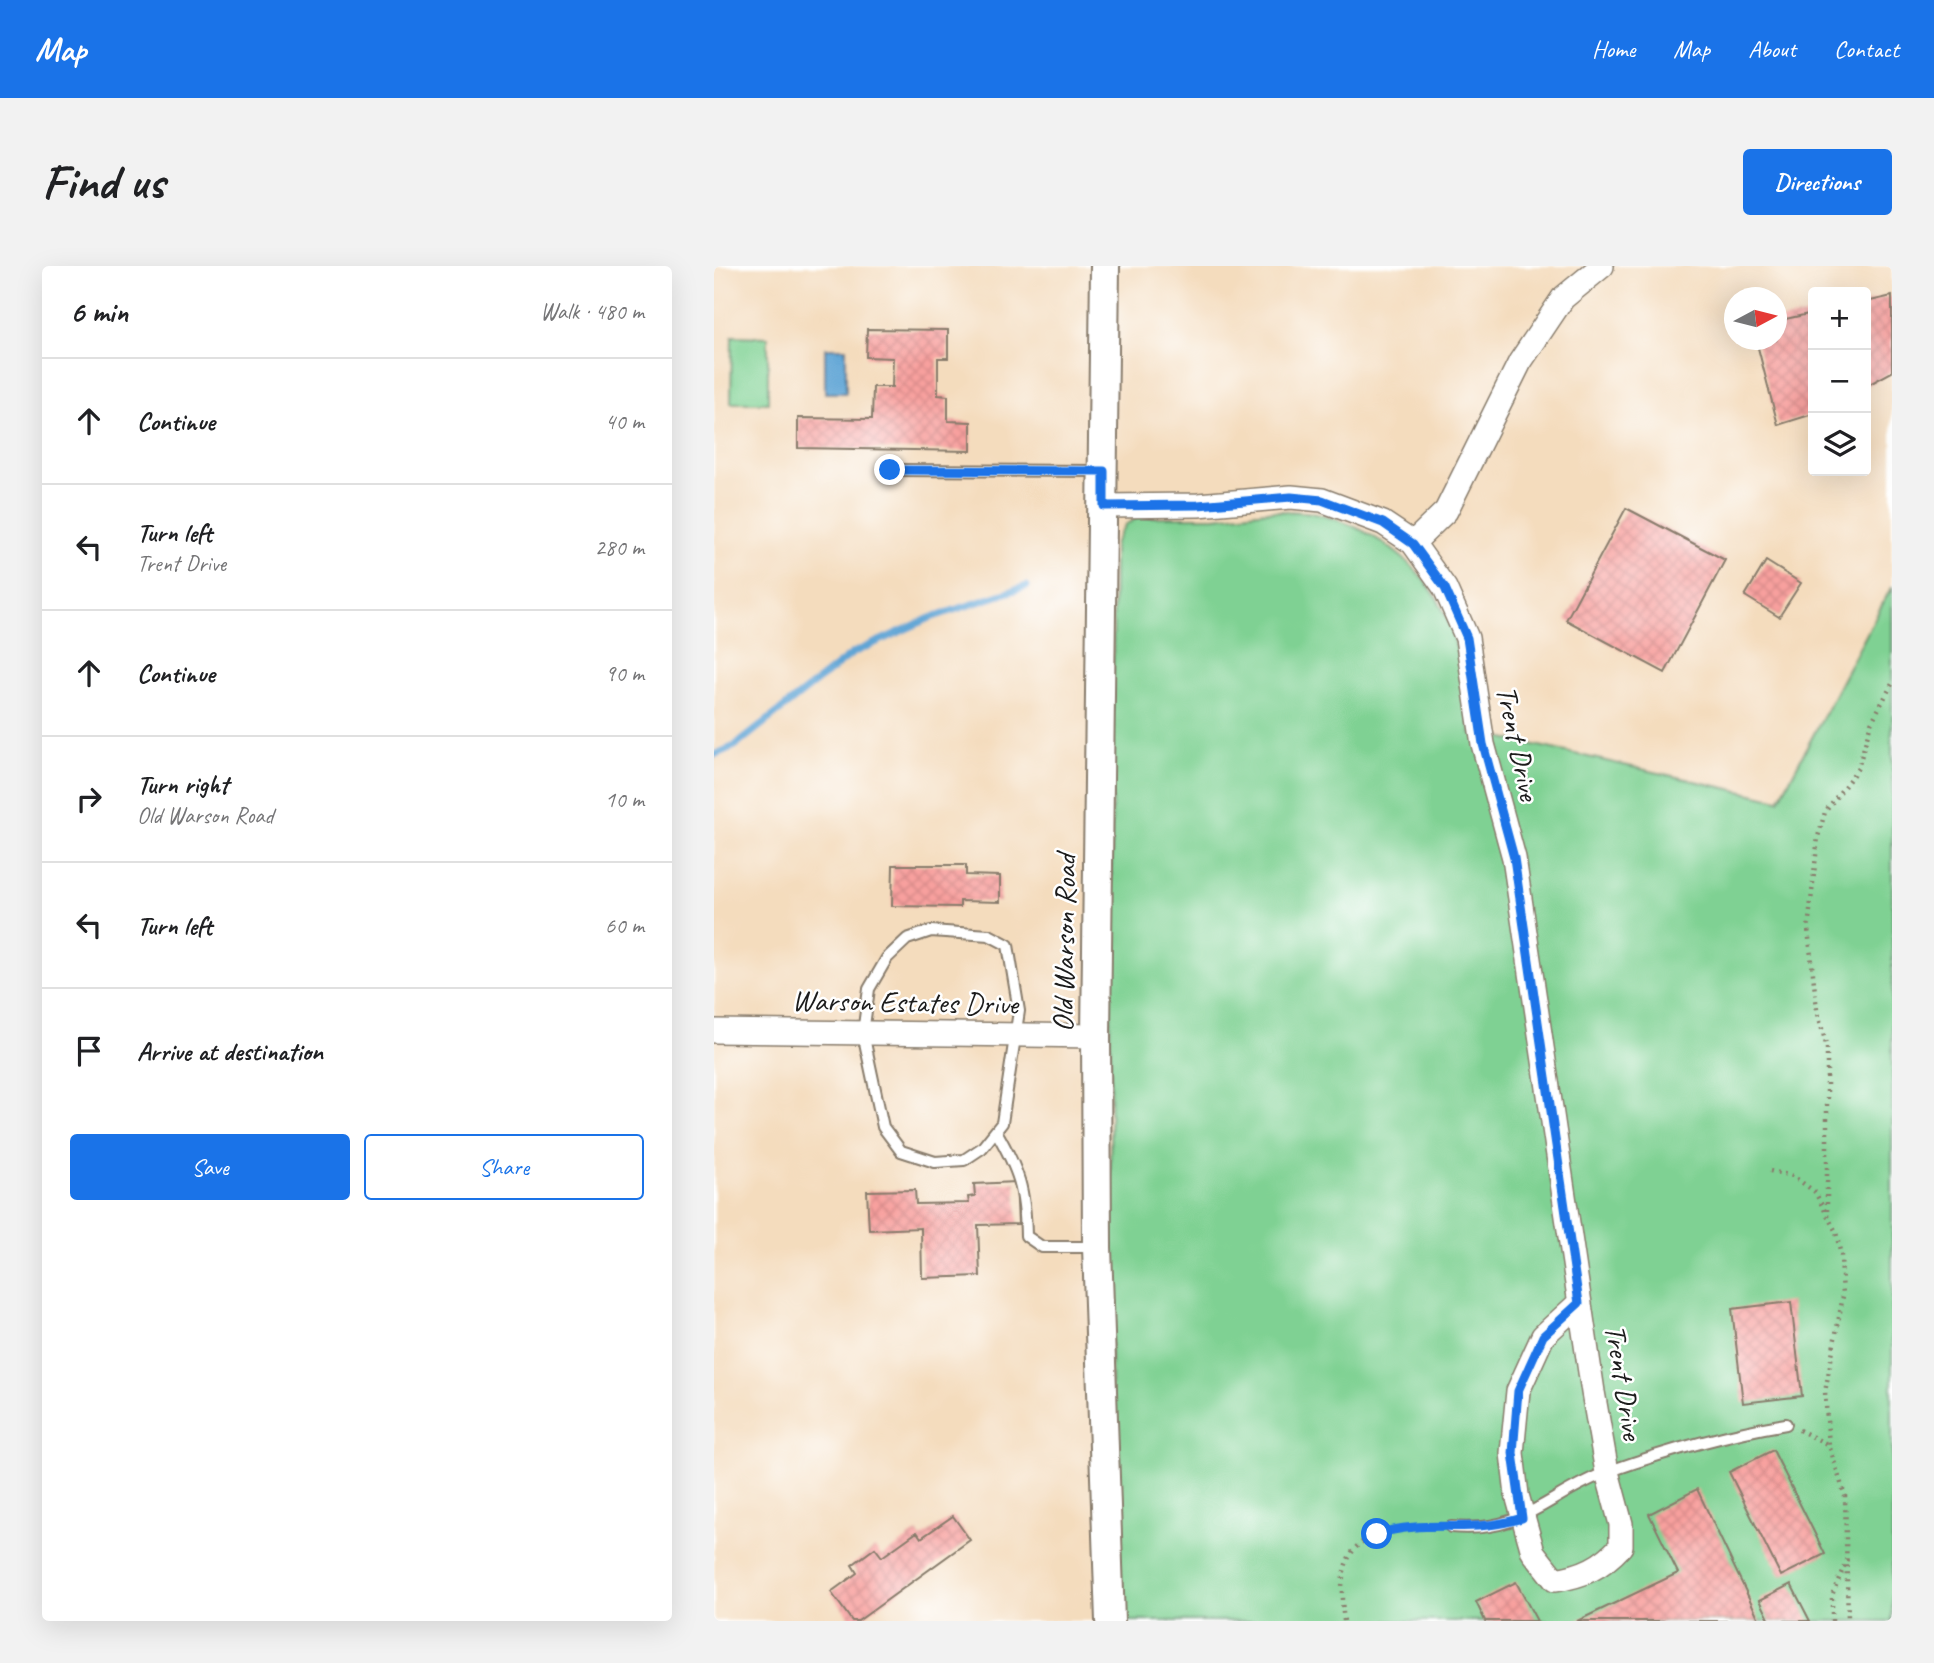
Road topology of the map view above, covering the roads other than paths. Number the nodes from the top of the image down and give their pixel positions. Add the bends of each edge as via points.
1 (1105, 266) edge
2 (1602, 266) edge
3 (890, 470) dead end
4 (1104, 471) junction
5 (1104, 506) junction
6 (1413, 544) junction
7 (714, 1031) edge
8 (863, 1033) junction
9 (1017, 1035) junction
10 (1096, 1036) junction
11 (996, 1131) junction
12 (1097, 1247) junction
13 (1579, 1303) junction
14 (1786, 1424) road end
15 (1607, 1472) junction
16 (1522, 1518) junction
17 (1451, 1527) road end
18 (1110, 1621) edge

1 - 4 street, Old Warson Road
2 - 6 street via 1563,298 1520,362 1446,511
3 - 4 lane
4 - 5 street, Old Warson Road
5 - 6 street, Trent Drive via 1198,505 1291,497 1322,500 1383,523
5 - 10 street, Old Warson Road
6 - 13 street, Trent Drive via 1445,588 1467,638 1483,744 1514,858
7 - 8 street, Warson Estates Drive
8 - 9 street, Warson Estates Drive
8 - 9 lane via 869,989 887,958 907,939 931,931 989,935 1008,945 1018,1000
8 - 11 lane via 883,1127 901,1151 934,1162 964,1160
9 - 10 street, Warson Estates Drive
9 - 11 lane via 1002,1123
10 - 12 street, Old Warson Road
11 - 12 lane via 1018,1169 1026,1236 1042,1247
12 - 18 street, Old Warson Road
13 - 15 street, Trent Drive
13 - 16 street, Trent Drive via 1543,1336 1518,1391 1513,1453
14 - 15 lane via 1733,1433
15 - 16 lane
15 - 16 street, Trent Drive via 1621,1524 1621,1546 1608,1561 1580,1576 1555,1580 1533,1552
16 - 17 lane via 1497,1527

